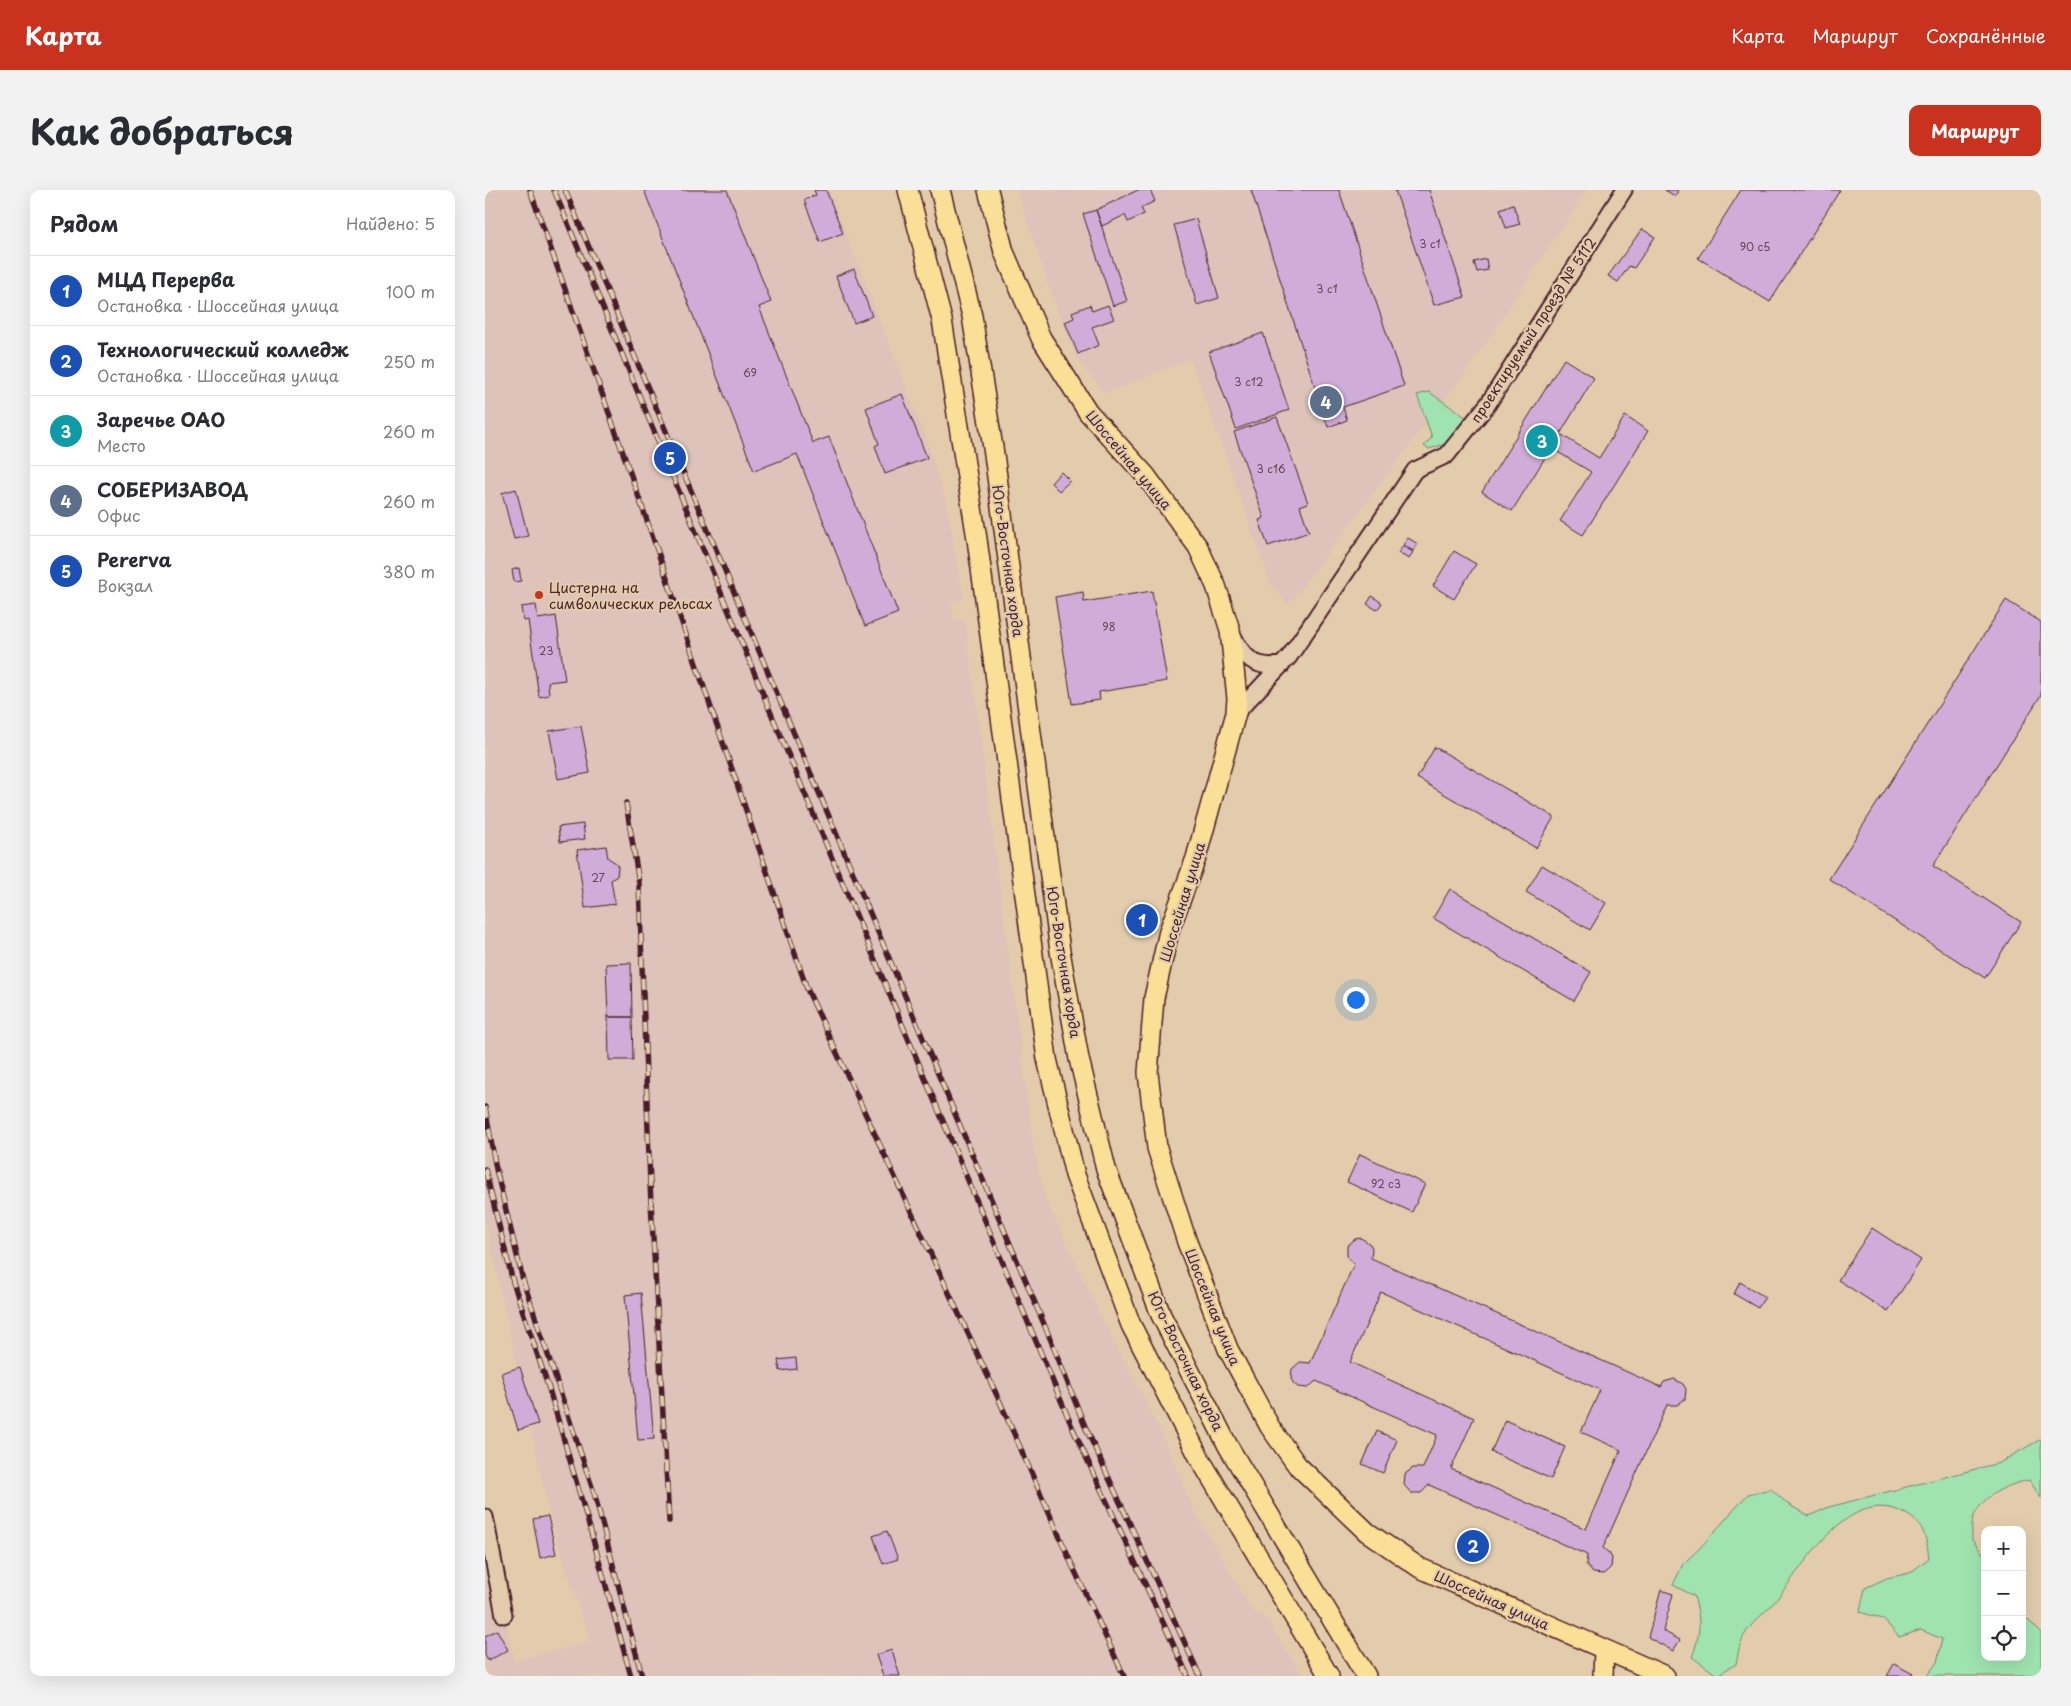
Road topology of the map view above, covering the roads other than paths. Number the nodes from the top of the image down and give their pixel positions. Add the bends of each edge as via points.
1 (908, 190) edge
2 (940, 190) edge
3 (988, 190) edge
4 (1624, 190) edge
5 (1230, 630) junction
6 (1282, 665) junction
7 (1237, 713) junction
8 (485, 1517) edge
9 (504, 1615) dead end
10 (1604, 1650) junction
11 (1329, 1676) edge
12 (1367, 1676) edge
13 (1603, 1676) edge
14 (1665, 1676) edge

1 - 11 main road, Юго-Восточная хорда via 942,320 977,539 1047,1059 1075,1175 1131,1325 1200,1459
2 - 12 main road, Юго-Восточная хорда via 973,316 1060,951 1079,1059 1106,1170 1161,1315 1228,1446
3 - 5 main road, Шоссейная улица via 1004,252 1041,338 1088,412 1146,476 1198,547 1216,586
4 - 6 street, проектируемый проезд № 5112 via 1488,404 1447,455 1415,470
5 - 6 street via 1240,650 1251,661 1269,667
5 - 7 main road, Шоссейная улица
6 - 7 street, проектируемый проезд № 5112
7 - 10 main road, Шоссейная улица via 1196,858 1169,931 1154,998 1148,1073 1157,1148 1187,1242 1225,1340 1270,1427 1297,1465 1367,1532 1420,1568
8 - 9 street
10 - 13 main road
10 - 14 main road, Шоссейная улица

